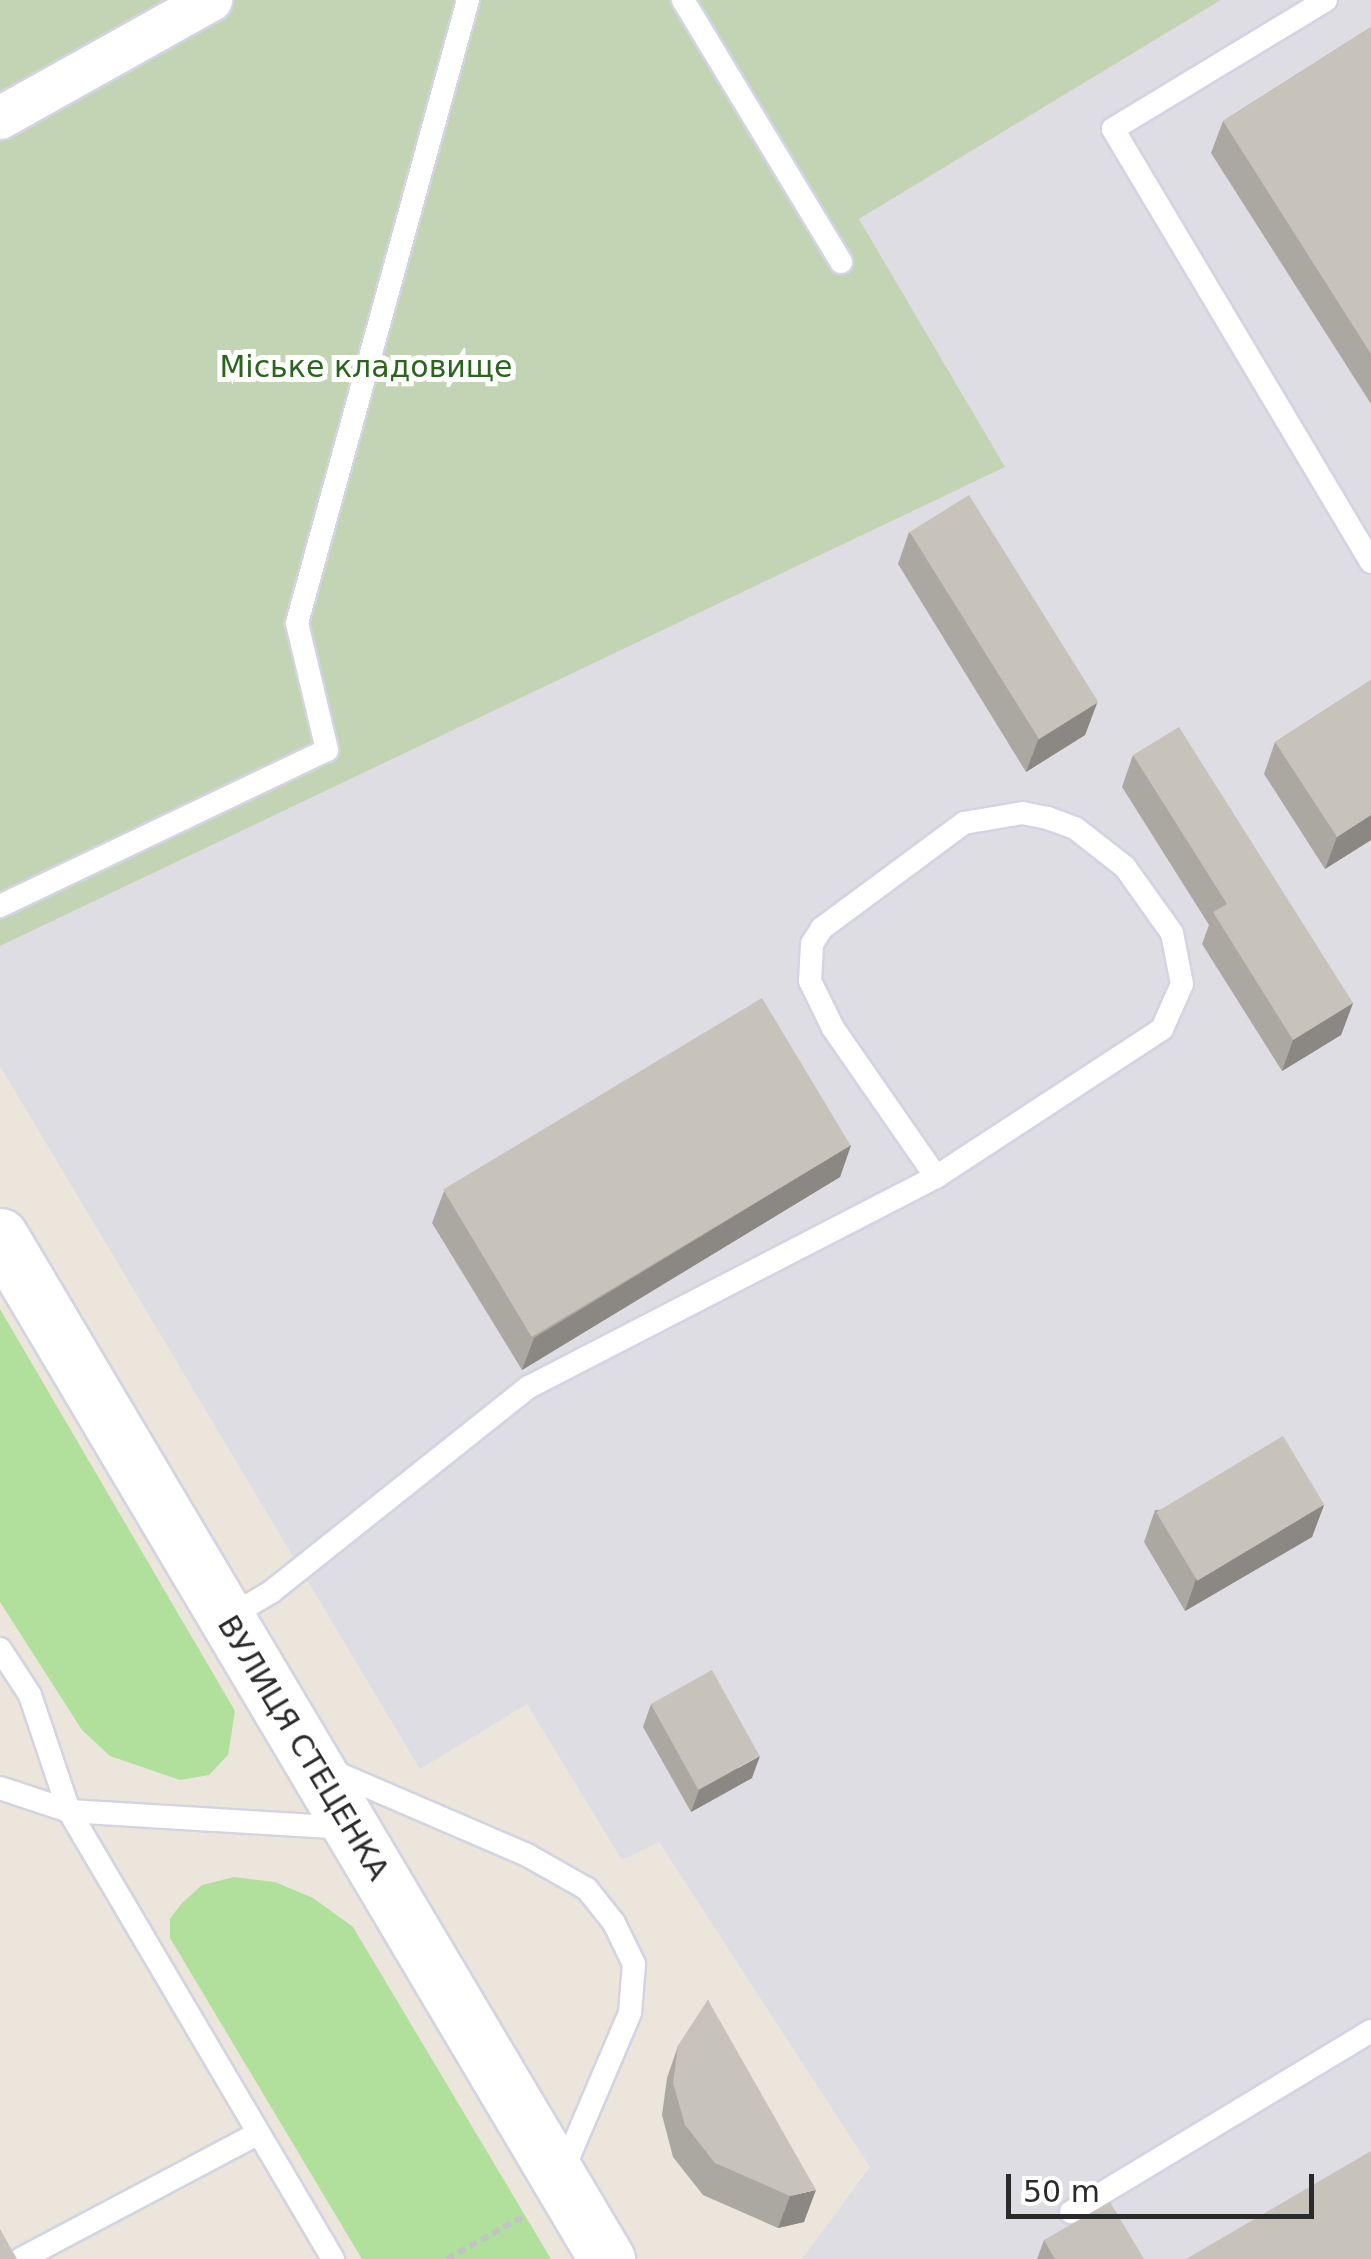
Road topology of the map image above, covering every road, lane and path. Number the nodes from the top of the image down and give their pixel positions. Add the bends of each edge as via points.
1 (211, 0) edge
2 (468, 0) edge
3 (683, 0) edge
4 (1326, 0) edge
5 (0, 118) edge
6 (842, 262) dead end
7 (1371, 562) edge
8 (0, 906) edge
9 (936, 1177) junction
10 (0, 1236) edge
11 (226, 1618) junction
12 (0, 1648) edge
13 (312, 1763) junction
14 (0, 1788) edge
15 (69, 1810) junction
16 (351, 1828) junction
17 (1371, 2031) edge
18 (257, 2134) junction
19 (560, 2178) junction
20 (1071, 2212) dead end
21 (522, 2217) dead end
22 (21, 2259) edge
23 (333, 2259) edge
24 (448, 2259) edge
25 (607, 2259) edge

1 - 5 street
2 - 8 lane via 298,623 327,750
3 - 6 lane
4 - 7 lane via 1114,130
9 - 9 lane via 1162,1029 1177,1004 1183,961 1172,933 1125,867 1075,828 1048,818 1023,813 964,823 822,928 812,944 810,981 832,1028
9 - 11 lane via 529,1387 271,1592
10 - 11 main road, ВУЛИЦЯ СТЕЦЕНКА
11 - 13 main road, ВУЛИЦЯ СТЕЦЕНКА
12 - 15 lane via 30,1695
13 - 16 main road, ВУЛИЦЯ СТЕЦЕНКА
13 - 19 lane via 526,1855 587,1889 614,1923 634,1964 630,2013
14 - 15 lane
15 - 16 lane
15 - 18 lane
16 - 19 main road, ВУЛИЦЯ СТЕЦЕНКА
17 - 20 lane
18 - 22 lane
18 - 23 lane
19 - 25 main road, ВУЛИЦЯ СТЕЦЕНКА
21 - 24 path

